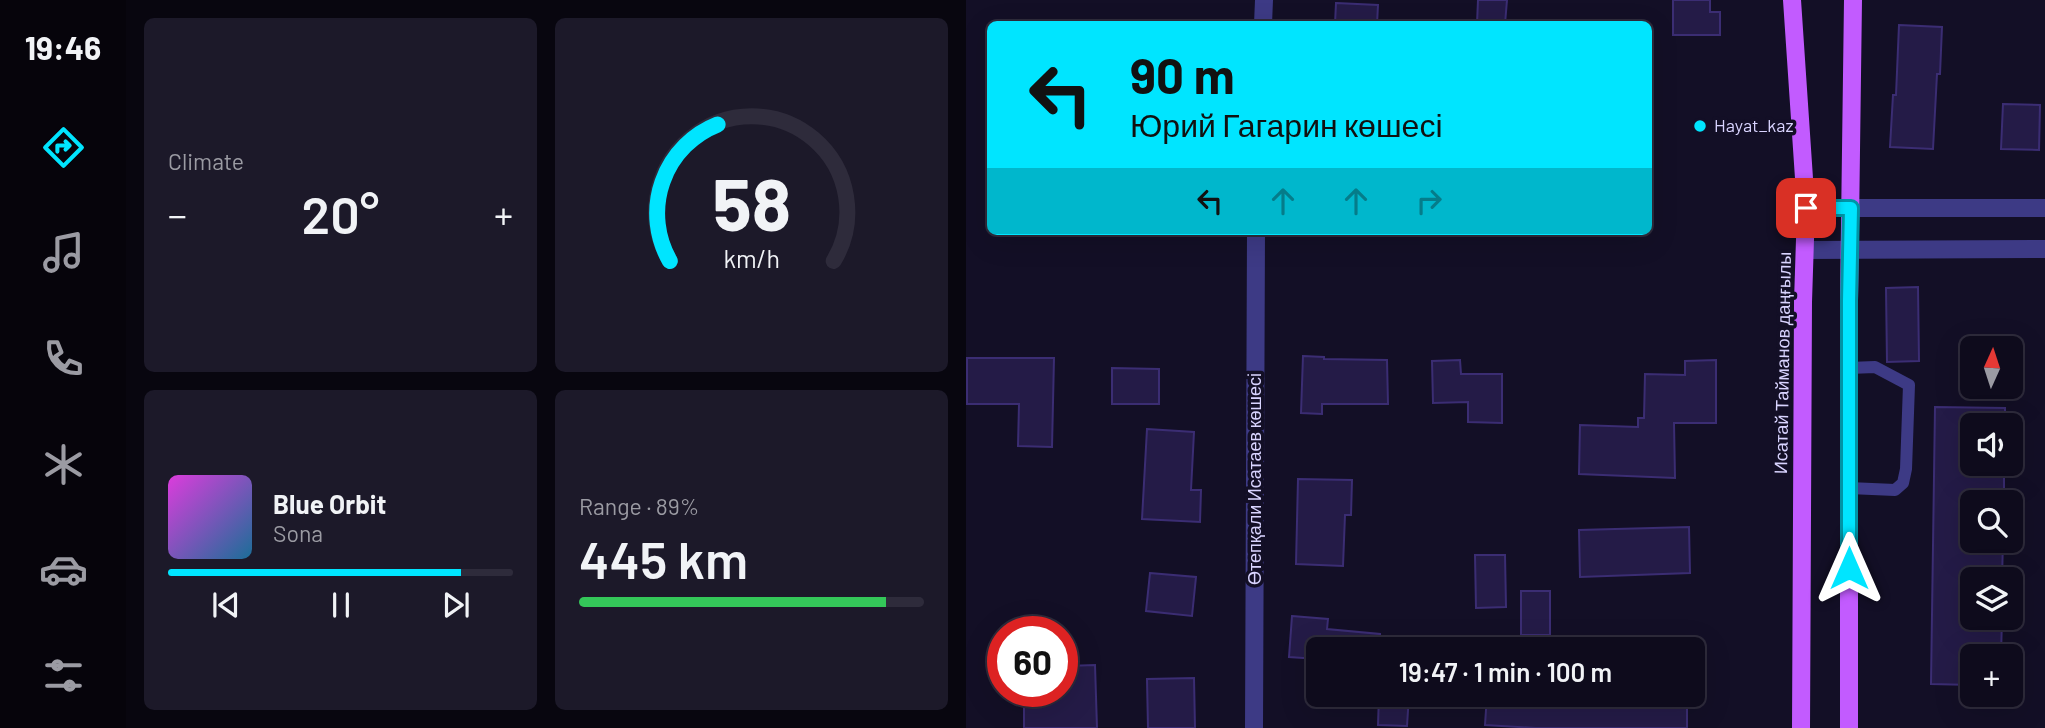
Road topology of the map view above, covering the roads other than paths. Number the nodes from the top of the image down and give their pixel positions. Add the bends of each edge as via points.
1 (1264, 0) edge
2 (1792, 0) edge
3 (1853, 0) edge
4 (1263, 21) edge
5 (1806, 208) junction
6 (1851, 208) junction
7 (2045, 208) edge
8 (1256, 235) edge
9 (2045, 249) edge
10 (1806, 250) junction
11 (1851, 250) junction
12 (1849, 368) junction
13 (1849, 488) junction
14 (1254, 728) edge
15 (1801, 728) edge
16 (1849, 728) edge

1 - 4 street
2 - 5 main road, Исатай Тайманов даңғылы
3 - 6 main road
5 - 6 street
5 - 10 main road, Исатай Тайманов даңғылы
6 - 7 street
6 - 11 main road
8 - 14 street, Өтепқали Исатаев көшесі
9 - 11 street
10 - 11 street
10 - 15 main road, Исатай Тайманов даңғылы
11 - 12 main road
12 - 13 main road
12 - 13 lane via 1875,368 1909,385 1903,483 1895,490
13 - 16 main road

